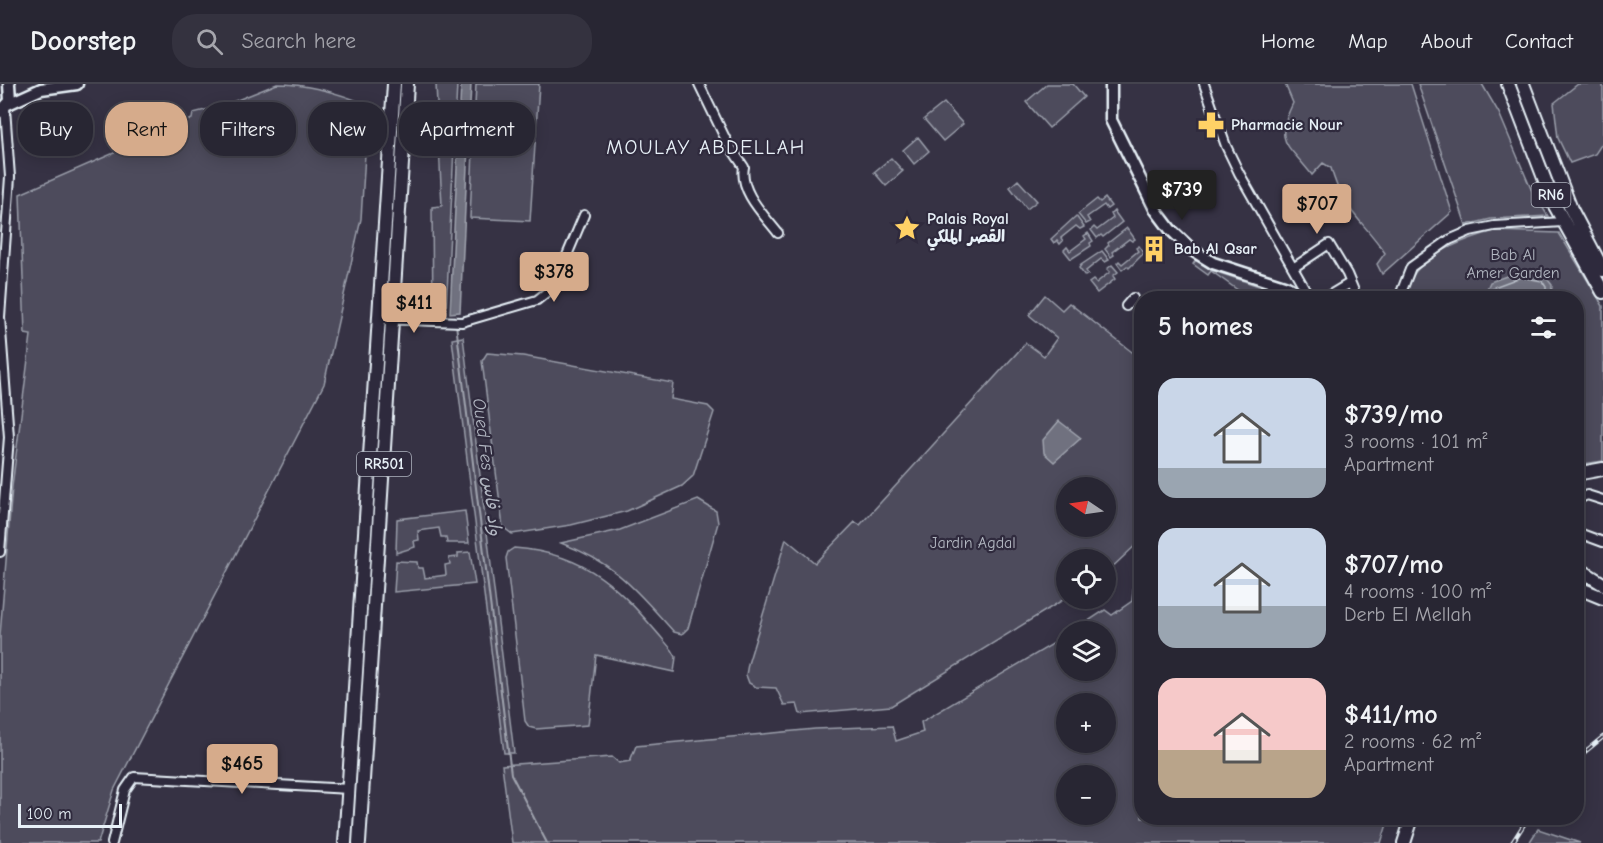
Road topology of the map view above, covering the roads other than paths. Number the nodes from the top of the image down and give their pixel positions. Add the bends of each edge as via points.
1 (9, 84) edge
2 (77, 84) edge
3 (394, 84) edge
4 (407, 84) edge
5 (699, 84) edge
6 (1111, 84) edge
7 (1204, 84) edge
8 (1523, 84) edge
9 (1507, 87) edge
10 (3, 110) edge
11 (584, 214) dead end
12 (1563, 222) junction
13 (778, 232) dead end
14 (1293, 268) junction
15 (1603, 270) edge
16 (1350, 283) junction
17 (1294, 291) edge
18 (1305, 291) edge
19 (1337, 291) edge
20 (1354, 291) edge
21 (1402, 291) edge
22 (1603, 292) edge
23 (1133, 298) dead end
24 (1126, 306) dead end
25 (379, 319) junction
26 (392, 319) junction
27 (1603, 469) edge
28 (1584, 473) edge
29 (1584, 496) edge
30 (1603, 500) edge
31 (1584, 535) edge
32 (1603, 542) edge
33 (0, 552) edge
34 (363, 572) junction
35 (1584, 572) edge
36 (378, 573) junction
37 (1603, 584) edge
38 (1584, 590) edge
39 (1603, 598) edge
40 (363, 769) junction
41 (350, 770) junction
42 (349, 789) junction
43 (348, 802) junction
44 (361, 803) junction
45 (1403, 825) edge
46 (1410, 825) edge
47 (112, 843) edge
48 (345, 843) edge
49 (359, 843) edge
50 (1397, 843) edge
51 (1404, 843) edge

1 - 10 street via 11,93
2 - 10 street via 41,89
3 - 25 main road, RR501
4 - 26 main road, RR501
5 - 13 street via 730,149 744,166 742,176 751,198
6 - 17 street via 1112,122 1155,209 1170,230 1213,263
7 - 14 street via 1226,146
8 - 15 main road, RN6 via 1571,209
9 - 12 main road, RN6
10 - 33 street via 10,177 0,317 9,437
11 - 26 street via 552,288 537,300 462,322
12 - 21 street via 1494,226 1449,240 1411,267
12 - 22 main road, RN6
14 - 16 street via 1329,244
14 - 18 street
16 - 19 street
16 - 20 street
23 - 24 street
25 - 26 street
25 - 34 main road, RR501
26 - 36 main road, RR501
27 - 28 main road
29 - 30 street
31 - 32 street
34 - 36 street
34 - 41 main road, RR501
35 - 37 main road
36 - 40 main road, RR501
38 - 39 main road
40 - 41 main road
40 - 44 main road, RR501
41 - 42 main road, RR501
42 - 43 main road, RR501
42 - 47 street via 134,777 125,790
43 - 44 street
43 - 48 main road, RR501
44 - 49 main road, RR501
45 - 50 main road
46 - 51 main road

